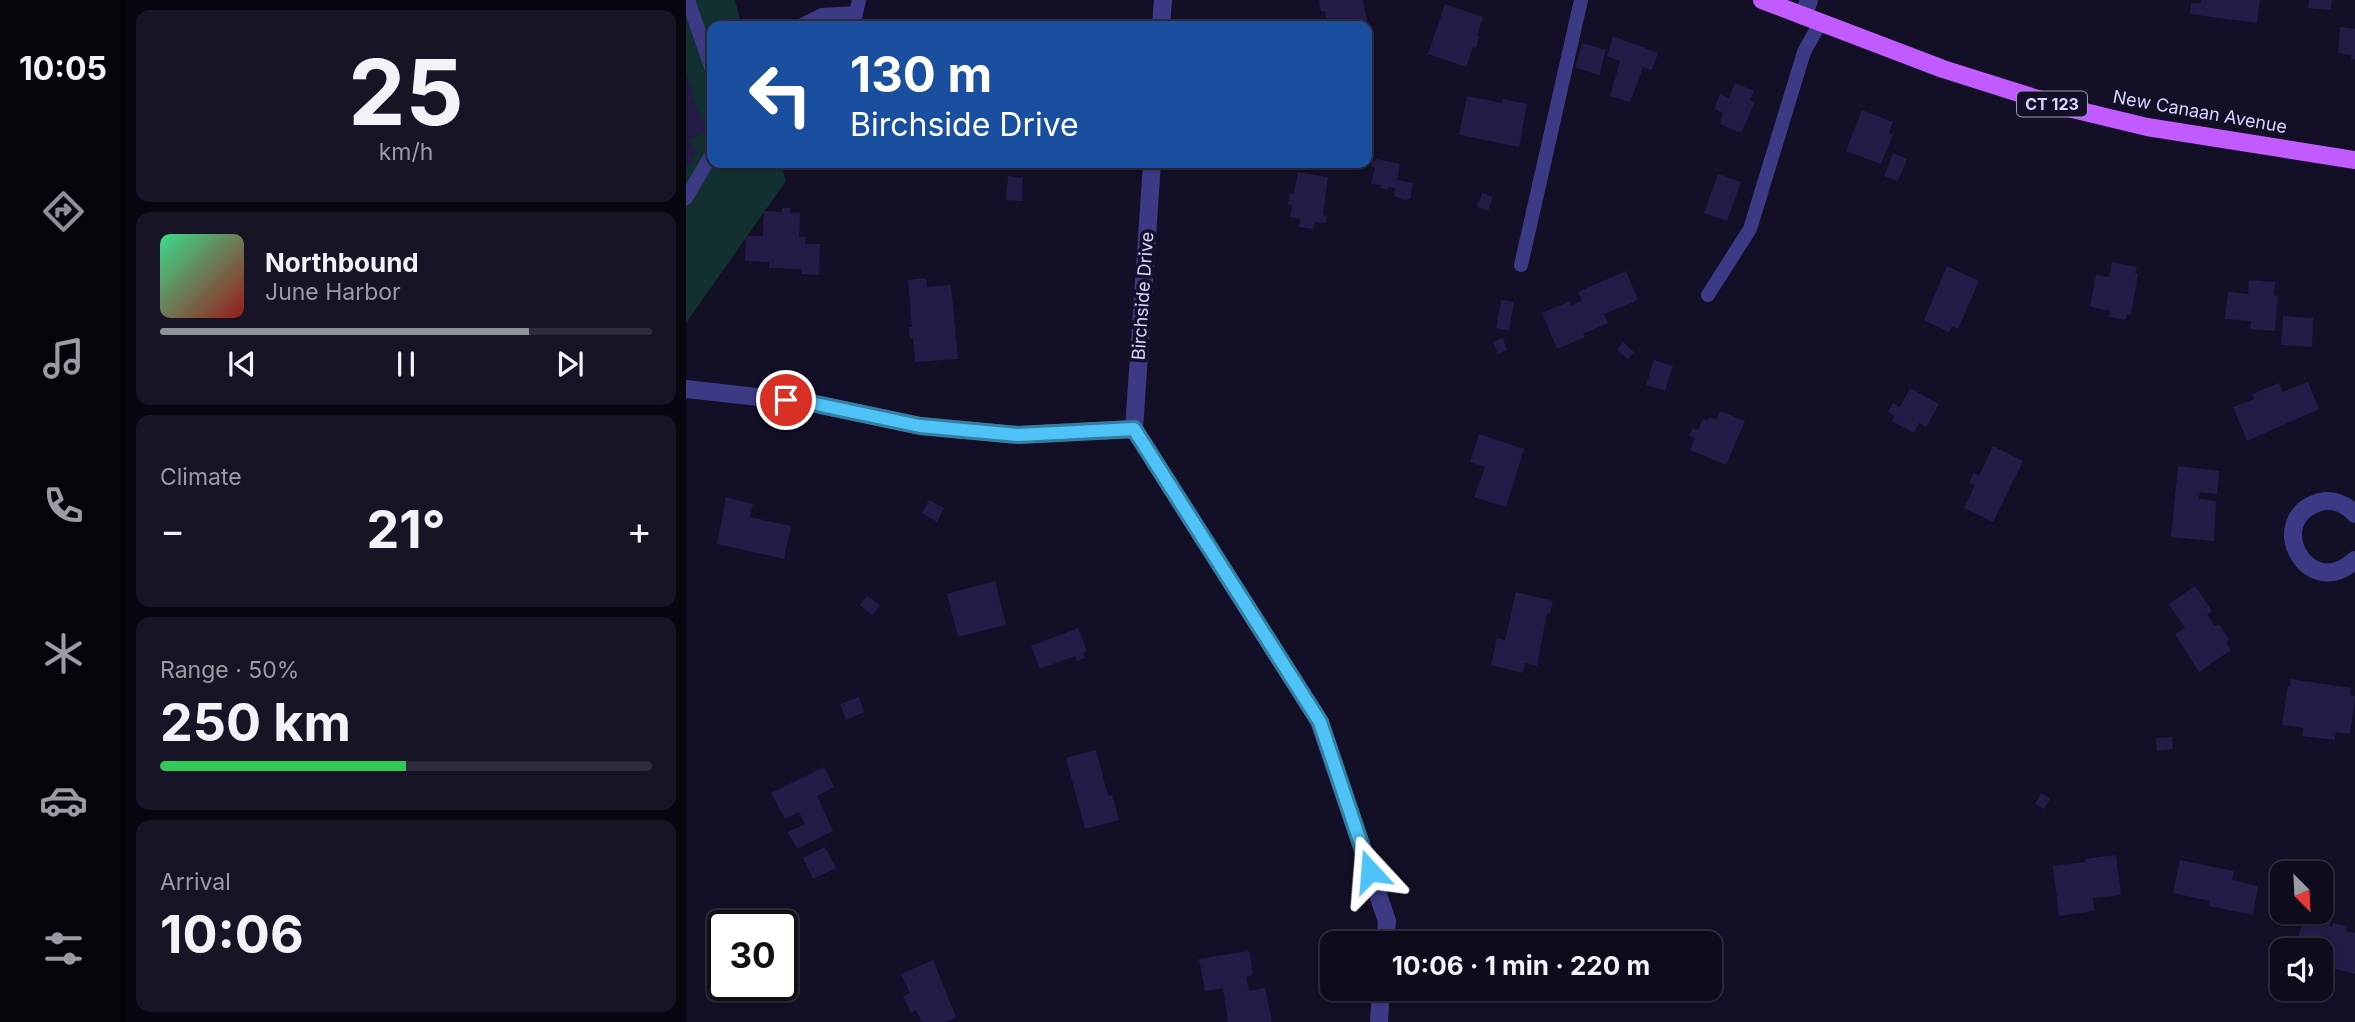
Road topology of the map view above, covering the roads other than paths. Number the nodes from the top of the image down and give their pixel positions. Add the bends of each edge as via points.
1 (688, 0) edge
2 (1163, 0) edge
3 (1581, 0) edge
4 (1762, 0) edge
5 (1806, 8) edge
6 (856, 13) edge
7 (810, 21) edge
8 (1161, 21) edge
9 (1820, 23) junction
10 (707, 55) edge
11 (2355, 160) edge
12 (707, 162) edge
13 (1152, 168) edge
14 (686, 198) edge
15 (1521, 265) dead end
16 (1708, 295) dead end
17 (686, 389) edge
18 (1134, 429) junction
19 (2353, 507) edge
20 (2355, 560) edge
21 (1386, 931) edge
22 (1380, 1001) edge
23 (1379, 1022) edge

1 - 10 lane
2 - 8 street
3 - 15 lane
4 - 5 main road, New Canaan Avenue / CT 123
5 - 9 main road, New Canaan Avenue / CT 123
6 - 7 lane via 822,15
9 - 11 main road, New Canaan Avenue / CT 123 via 1942,69 2060,106 2147,127
9 - 16 lane via 1804,52 1751,229
12 - 14 lane
13 - 18 street, Birchside Drive
17 - 18 street via 811,403 920,426 1018,435
18 - 21 street via 1320,722 1387,921
19 - 20 street via 2323,501 2310,506 2300,515 2293,542 2297,555 2319,572 2346,568
22 - 23 street

